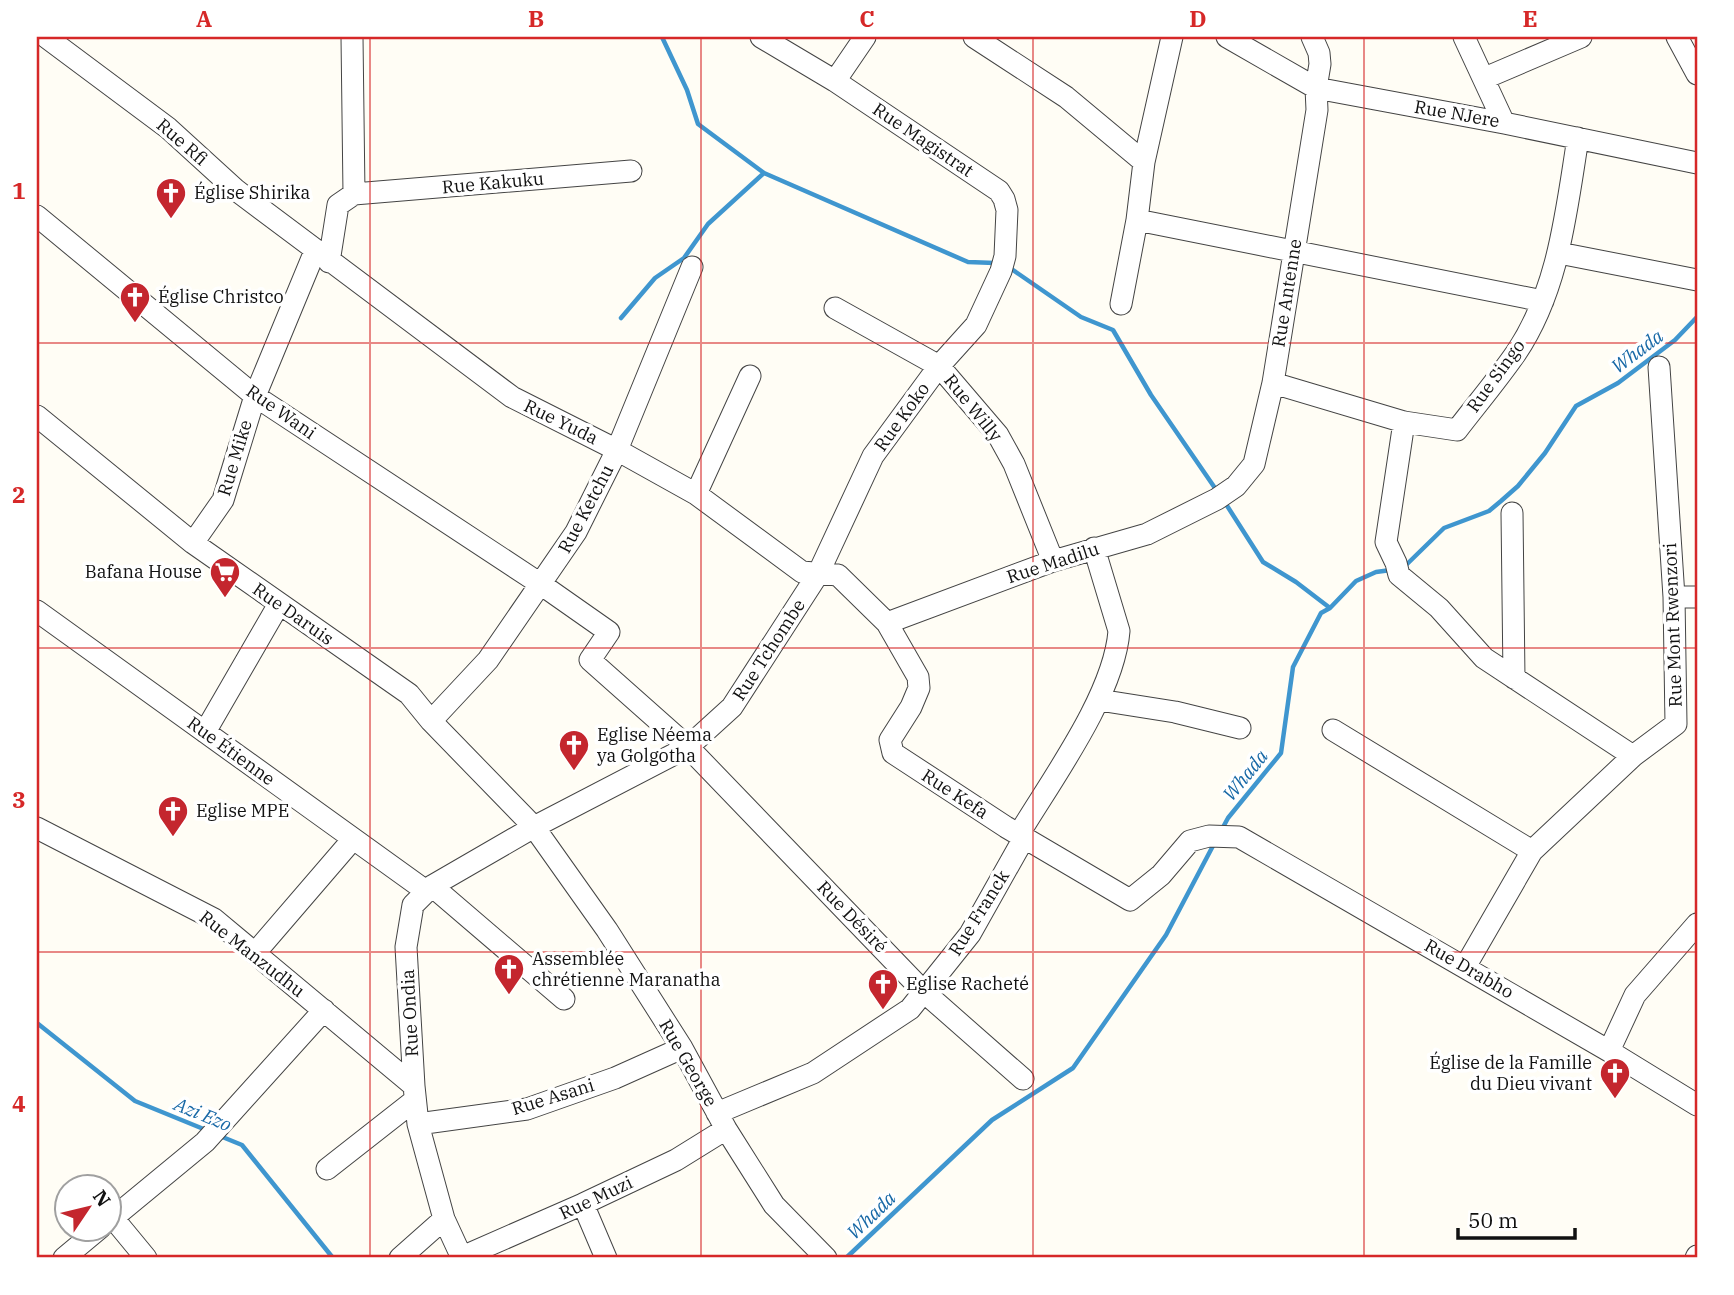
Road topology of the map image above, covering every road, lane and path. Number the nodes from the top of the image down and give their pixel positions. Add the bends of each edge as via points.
1 (46, 37) edge
2 (352, 37) edge
3 (761, 37) edge
4 (865, 37) edge
5 (974, 37) edge
6 (1172, 37) edge
7 (1227, 37) edge
8 (1312, 37) edge
9 (1464, 37) edge
10 (1581, 37) edge
11 (1677, 37) edge
12 (1696, 66) edge
13 (1485, 78) junction
14 (835, 81) junction
15 (1316, 88) junction
16 (1504, 122) junction
17 (1578, 138) junction
18 (1144, 162) junction
19 (1697, 163) edge
20 (631, 171) dead end
21 (354, 194) junction
22 (37, 216) edge
23 (1137, 220) junction
24 (1294, 253) junction
25 (1559, 253) junction
26 (322, 257) junction
27 (1003, 263) joint
28 (692, 267) dead end
29 (1697, 280) edge
30 (1543, 301) junction
31 (1121, 304) dead end
32 (835, 308) dead end
33 (939, 366) junction
34 (1659, 367) dead end
35 (750, 376) dead end
36 (1273, 383) junction
37 (254, 396) junction
38 (37, 416) edge
39 (1404, 422) junction
40 (617, 450) junction
41 (1225, 494) joint
42 (695, 495) junction
43 (1512, 513) dead end
44 (194, 543) junction
45 (1094, 548) junction
46 (1053, 561) junction
47 (818, 574) junction
48 (542, 585) junction
49 (1674, 597) junction
50 (1697, 597) edge
51 (279, 604) junction
52 (37, 611) edge
53 (887, 623) junction
54 (1514, 678) junction
55 (1099, 700) junction
56 (432, 721) junction
57 (1241, 728) dead end
58 (1334, 730) dead end
59 (205, 732) junction
60 (688, 747) junction
61 (1633, 756) junction
62 (534, 827) junction
63 (37, 828) edge
64 (1022, 836) junction
65 (1239, 836) joint
66 (353, 839) junction
67 (1532, 851) junction
68 (429, 889) junction
69 (1697, 924) edge
70 (256, 953) junction
71 (1465, 967) junction
72 (924, 992) junction
73 (564, 999) dead end
74 (324, 1010) junction
75 (682, 1048) junction
76 (1609, 1051) junction
77 (1023, 1079) dead end
78 (414, 1093) junction
79 (1697, 1105) edge
80 (721, 1121) junction
81 (418, 1124) junction
82 (327, 1169) dead end
83 (583, 1204) junction
84 (122, 1210) edge
85 (444, 1219) junction
86 (122, 1236) edge
87 (84, 1242) edge
88 (462, 1257) edge
89 (64, 1258) edge
90 (146, 1258) edge
91 (400, 1258) edge
92 (606, 1258) edge
93 (826, 1258) edge

1 - 26 street, Rue Rfi via 167,128 236,191
2 - 21 street
3 - 14 street, Rue Magistrat
4 - 14 street
5 - 18 street via 1066,97
6 - 18 street
7 - 15 street, Rue NJere
8 - 15 street, Rue Antenne via 1320,52
9 - 13 street
10 - 13 street
11 - 12 street
13 - 16 street
14 - 27 street, Rue Magistrat via 999,191 1007,210
15 - 16 street, Rue NJere
15 - 24 street, Rue Antenne via 1317,110
16 - 17 street, Rue NJere
17 - 19 street, Rue NJere
17 - 25 street, Rue Singo
18 - 23 street
20 - 21 street, Rue Kakuku
21 - 26 street, Rue Mike via 338,205
22 - 37 street, Rue Wani
23 - 24 street
23 - 31 street
24 - 30 street
24 - 36 street, Rue Antenne
25 - 29 street
25 - 30 street, Rue Singo
26 - 37 street, Rue Mike
26 - 40 street, Rue Yuda via 512,397
27 - 33 street, Rue Koko via 976,325
28 - 40 street, Rue Ketchu
30 - 39 street, Rue Singo via 1517,351 1457,430
32 - 33 street, Rue Willy
33 - 46 street, Rue Willy via 998,435
33 - 47 street, Rue Koko via 873,456
34 - 49 street, Rue Mont Rwenzori
35 - 42 street
36 - 39 street, Rue Singo
36 - 41 street, Rue Antenne via 1254,464
37 - 44 street, Rue Mike via 223,500
37 - 48 street, Rue Wani
38 - 44 street, Rue Daruis
39 - 54 street via 1386,541 1398,569 1484,658
40 - 42 street, Rue Yuda
40 - 48 street, Rue Ketchu via 576,532
41 - 45 street, Rue Madilu via 1147,534
42 - 47 street, Rue Yuda via 802,572
43 - 54 street
44 - 51 street, Rue Daruis
45 - 46 street, Rue Madilu
45 - 55 street, Rue Franck via 1119,631
46 - 53 street, Rue Madilu
47 - 53 street, Rue Kefa via 838,575
47 - 60 street, Rue Tchombe via 732,707
48 - 56 street, Rue Ketchu via 488,660
48 - 60 street, Rue Wani via 609,632 590,660
49 - 50 street
49 - 61 street, Rue Mont Rwenzori via 1676,724
51 - 56 street, Rue Daruis via 409,694
51 - 59 street
52 - 59 street, Rue Étienne
53 - 64 street, Rue Kefa via 918,677 919,688 891,740 893,753
54 - 61 street
55 - 57 street
55 - 64 street, Rue Franck
56 - 62 street, Rue Daruis
58 - 67 street
59 - 66 street, Rue Étienne
60 - 62 street, Rue Tchombe
60 - 72 street, Rue Désiré
61 - 67 street, Rue Mont Rwenzori
62 - 68 street
62 - 75 street, Rue George
63 - 70 street, Rue Manzudhu via 214,919
64 - 65 street, Rue Kefa via 1130,900 1161,875 1190,841 1209,835
64 - 72 street, Rue Franck via 970,934
65 - 71 street, Rue Drabho
66 - 68 street, Rue Étienne
66 - 70 street
67 - 71 street, Rue Mont Rwenzori
68 - 73 street, Rue Étienne
68 - 78 street, Rue Ondia via 413,905 406,947
69 - 76 street via 1634,996
70 - 74 street, Rue Manzudhu
71 - 76 street, Rue Drabho
72 - 77 street, Rue Désiré
72 - 80 street, Rue Franck via 910,1009 813,1073
74 - 78 street, Rue Manzudhu
74 - 84 street via 212,1134
75 - 80 street, Rue George
75 - 81 street, Rue Asani via 527,1109
76 - 79 street, Rue Drabho
78 - 81 street, Rue Ondia
78 - 82 street
80 - 83 street, Rue Muzi via 676,1160
80 - 93 street, Rue George via 774,1205
81 - 85 street, Rue Ondia
83 - 88 street, Rue Muzi
83 - 92 street
85 - 88 street, Rue Ondia
85 - 91 street
86 - 90 street
87 - 89 street

